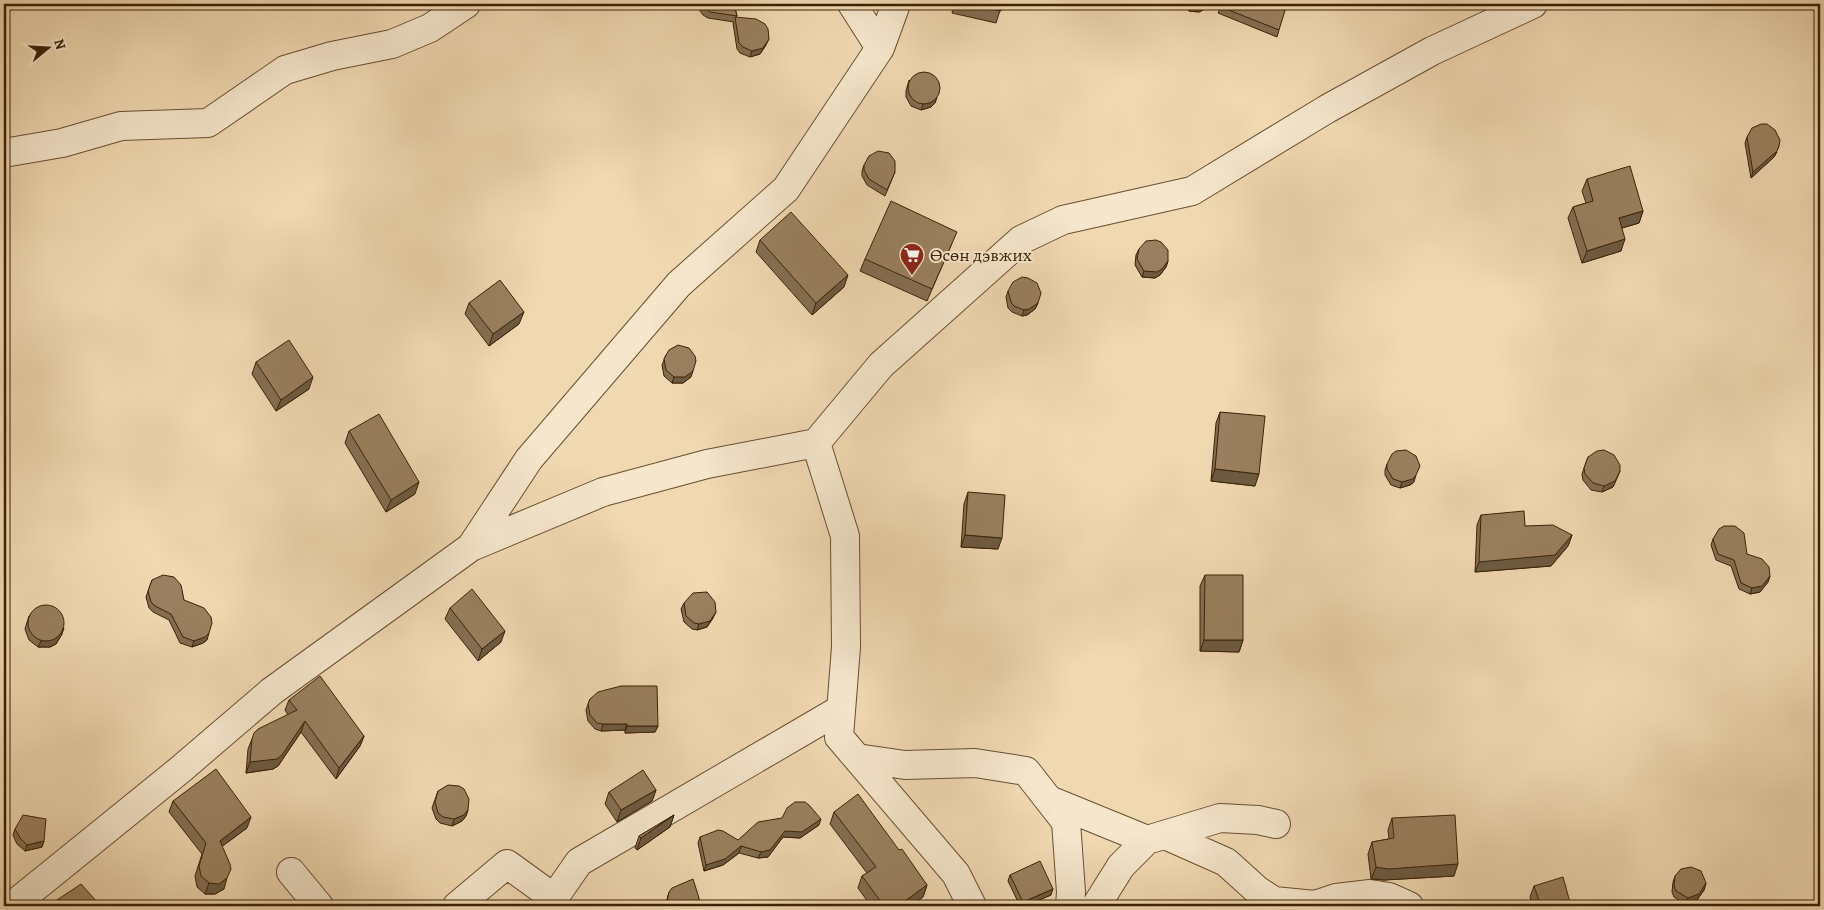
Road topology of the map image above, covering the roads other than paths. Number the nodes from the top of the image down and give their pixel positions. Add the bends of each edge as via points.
1 (466, 4) edge
2 (852, 4) edge
3 (896, 4) edge
4 (1533, 4) edge
5 (880, 48) junction
6 (4, 153) edge
7 (816, 443) junction
8 (471, 547) junction
9 (841, 709) junction
10 (857, 758) junction
11 (1049, 800) junction
12 (1276, 824) dead end
13 (1156, 838) junction
14 (292, 872) dead end
15 (316, 905) edge
16 (12, 906) edge
17 (457, 906) edge
18 (972, 906) edge
19 (1070, 906) edge
20 (1096, 906) edge
21 (1409, 906) edge

1 - 6 street via 430,28 392,44 332,56 285,70 208,123 121,126
2 - 5 street
3 - 5 street
4 - 7 street via 1432,51 1344,99 1192,191 1063,220 1021,240 881,365
5 - 8 street via 786,189 679,284 529,459
7 - 8 street via 707,464 603,492
7 - 9 street via 845,536 846,647
8 - 16 street via 272,691
9 - 10 street via 839,737
9 - 17 street via 579,862 554,898 507,864
10 - 11 street via 904,765 975,763 1026,771
10 - 18 street via 956,874
11 - 13 street
11 - 19 street via 1066,822
12 - 13 street via 1220,818
13 - 20 street via 1121,866
13 - 21 street via 1226,862 1274,901 1315,905 1336,898 1370,894 1389,897
14 - 15 street

